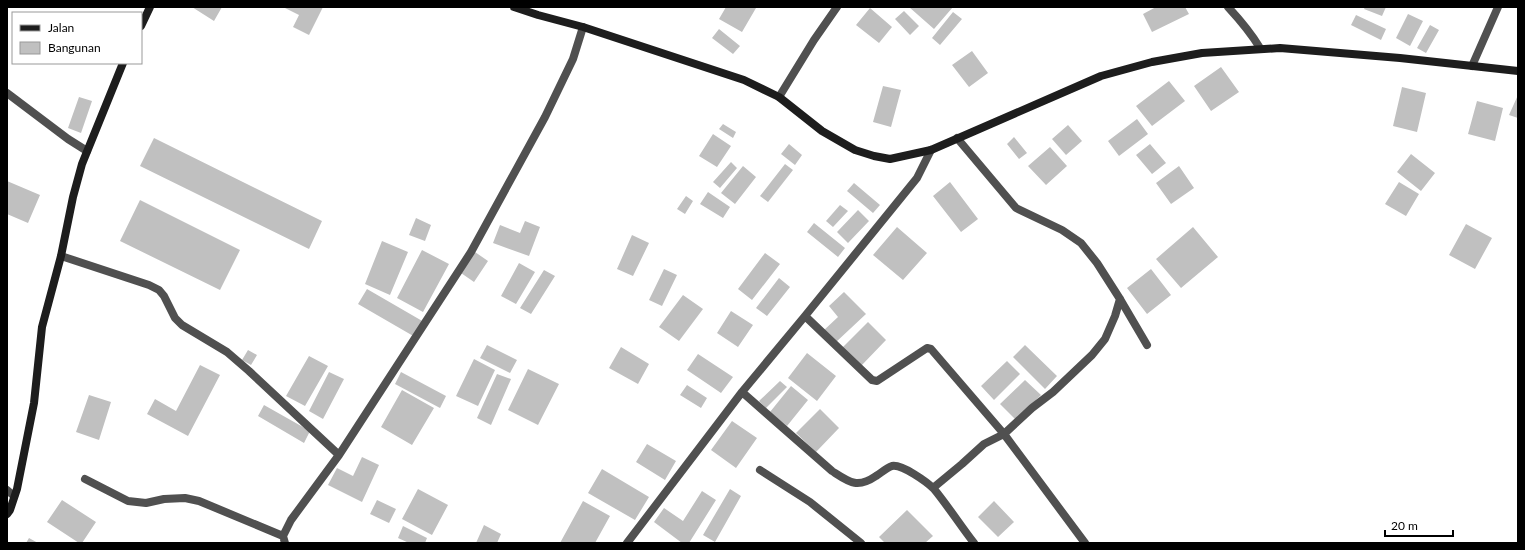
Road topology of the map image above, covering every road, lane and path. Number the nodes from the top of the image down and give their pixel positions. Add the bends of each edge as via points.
1 (150, 7) edge
2 (514, 7) edge
3 (837, 7) edge
4 (1228, 7) edge
5 (1498, 7) edge
6 (142, 24) edge
7 (583, 27) junction
8 (1260, 48) junction
9 (123, 64) edge
10 (1472, 66) junction
11 (1518, 71) edge
12 (7, 93) edge
13 (779, 97) junction
14 (957, 138) junction
15 (931, 150) junction
16 (87, 151) junction
17 (61, 256) junction
18 (1120, 299) junction
19 (805, 316) junction
20 (1147, 344) dead end
21 (742, 392) junction
22 (1004, 434) junction
23 (339, 454) junction
24 (760, 470) dead end
25 (85, 479) dead end
26 (933, 488) junction
27 (7, 490) edge
28 (14, 496) junction
29 (7, 514) edge
30 (284, 539) edge
31 (627, 543) edge
32 (861, 543) edge
33 (974, 543) edge
34 (1085, 543) edge

1 - 6 street
2 - 7 street
3 - 13 street
4 - 8 street
5 - 10 street
7 - 13 street via 744,80
7 - 23 street via 572,59 545,117 471,252
8 - 10 street
8 - 14 street via 1202,53 1152,62 1101,76
9 - 16 street
10 - 11 street
12 - 16 street
13 - 15 street via 822,131 854,150 890,158
14 - 15 street
14 - 18 street via 1016,208 1062,230 1081,243
15 - 19 street via 917,178
16 - 17 street via 73,197
17 - 23 street via 159,290 175,318 182,325 227,352
17 - 28 street via 42,327 34,403
18 - 20 street
18 - 22 street via 1104,339 1092,355
19 - 21 street
19 - 22 street via 872,380 877,381 927,348 931,349
21 - 26 street via 844,479 863,483 892,466 903,467
21 - 31 street
22 - 26 street via 984,444
22 - 34 street
23 - 30 street via 291,520
24 - 32 street via 810,502
25 - 30 street via 128,501 146,503 185,498 212,506
26 - 33 street
27 - 28 street
28 - 29 street

